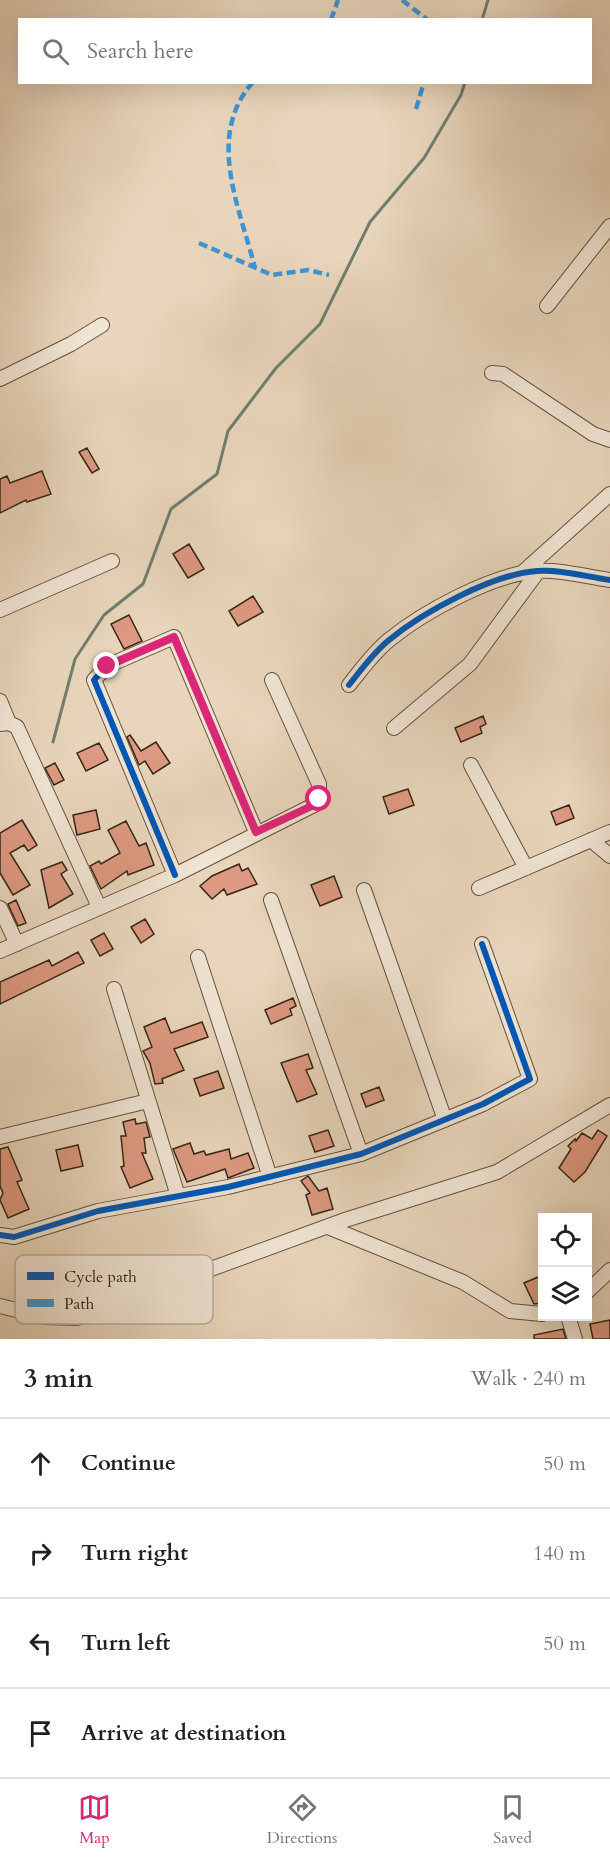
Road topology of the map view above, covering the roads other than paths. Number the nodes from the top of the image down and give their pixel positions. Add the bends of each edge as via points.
1 (610, 226) edge
2 (547, 306) dead end
3 (102, 325) dead end
4 (492, 374) dead end
5 (0, 379) edge
6 (610, 440) edge
7 (610, 494) edge
8 (112, 561) dead end
9 (539, 570) junction
10 (522, 573) junction
11 (610, 580) edge
12 (0, 610) edge
13 (272, 680) dead end
14 (349, 685) dead end
15 (0, 701) edge
16 (5, 724) edge
17 (394, 728) dead end
18 (471, 765) dead end
19 (256, 832) junction
20 (610, 832) edge
21 (591, 840) junction
22 (610, 856) edge
23 (526, 868) junction
24 (175, 875) junction
25 (479, 888) dead end
26 (364, 891) dead end
27 (271, 900) dead end
28 (99, 907) junction
29 (0, 908) edge
30 (17, 944) junction
31 (482, 944) dead end
32 (0, 951) edge
33 (198, 957) dead end
34 (114, 989) dead end
35 (148, 1101) junction
36 (610, 1105) edge
37 (445, 1120) junction
38 (0, 1137) edge
39 (361, 1154) junction
40 (270, 1177) junction
41 (177, 1196) junction
42 (328, 1227) junction
43 (0, 1235) edge
44 (213, 1269) edge
45 (610, 1270) edge
46 (592, 1288) edge
47 (0, 1306) edge
48 (15, 1310) edge
49 (538, 1314) edge
50 (569, 1321) edge
51 (575, 1339) edge

1 - 2 street
3 - 5 street
4 - 6 street via 503,374 593,434
7 - 10 street
8 - 12 street
9 - 10 street
9 - 11 street
9 - 17 street via 470,664
10 - 14 street via 462,597 406,628 386,642
13 - 19 street via 320,792 316,804
15 - 16 street
16 - 28 street via 17,727
18 - 23 street
19 - 24 street
19 - 24 street via 174,637 107,666 94,680
20 - 21 street
21 - 22 street
21 - 23 street
23 - 25 street
24 - 28 street
26 - 37 street
27 - 39 street
28 - 30 street
29 - 30 street
30 - 32 street
31 - 37 street via 530,1079
33 - 40 street
34 - 35 street
35 - 38 street
35 - 41 street
36 - 42 street via 497,1172
37 - 39 street
39 - 40 street
40 - 41 street
41 - 43 street via 98,1211 14,1237
42 - 44 street
42 - 49 street via 463,1281 510,1311
45 - 46 street
47 - 48 street
50 - 51 street

